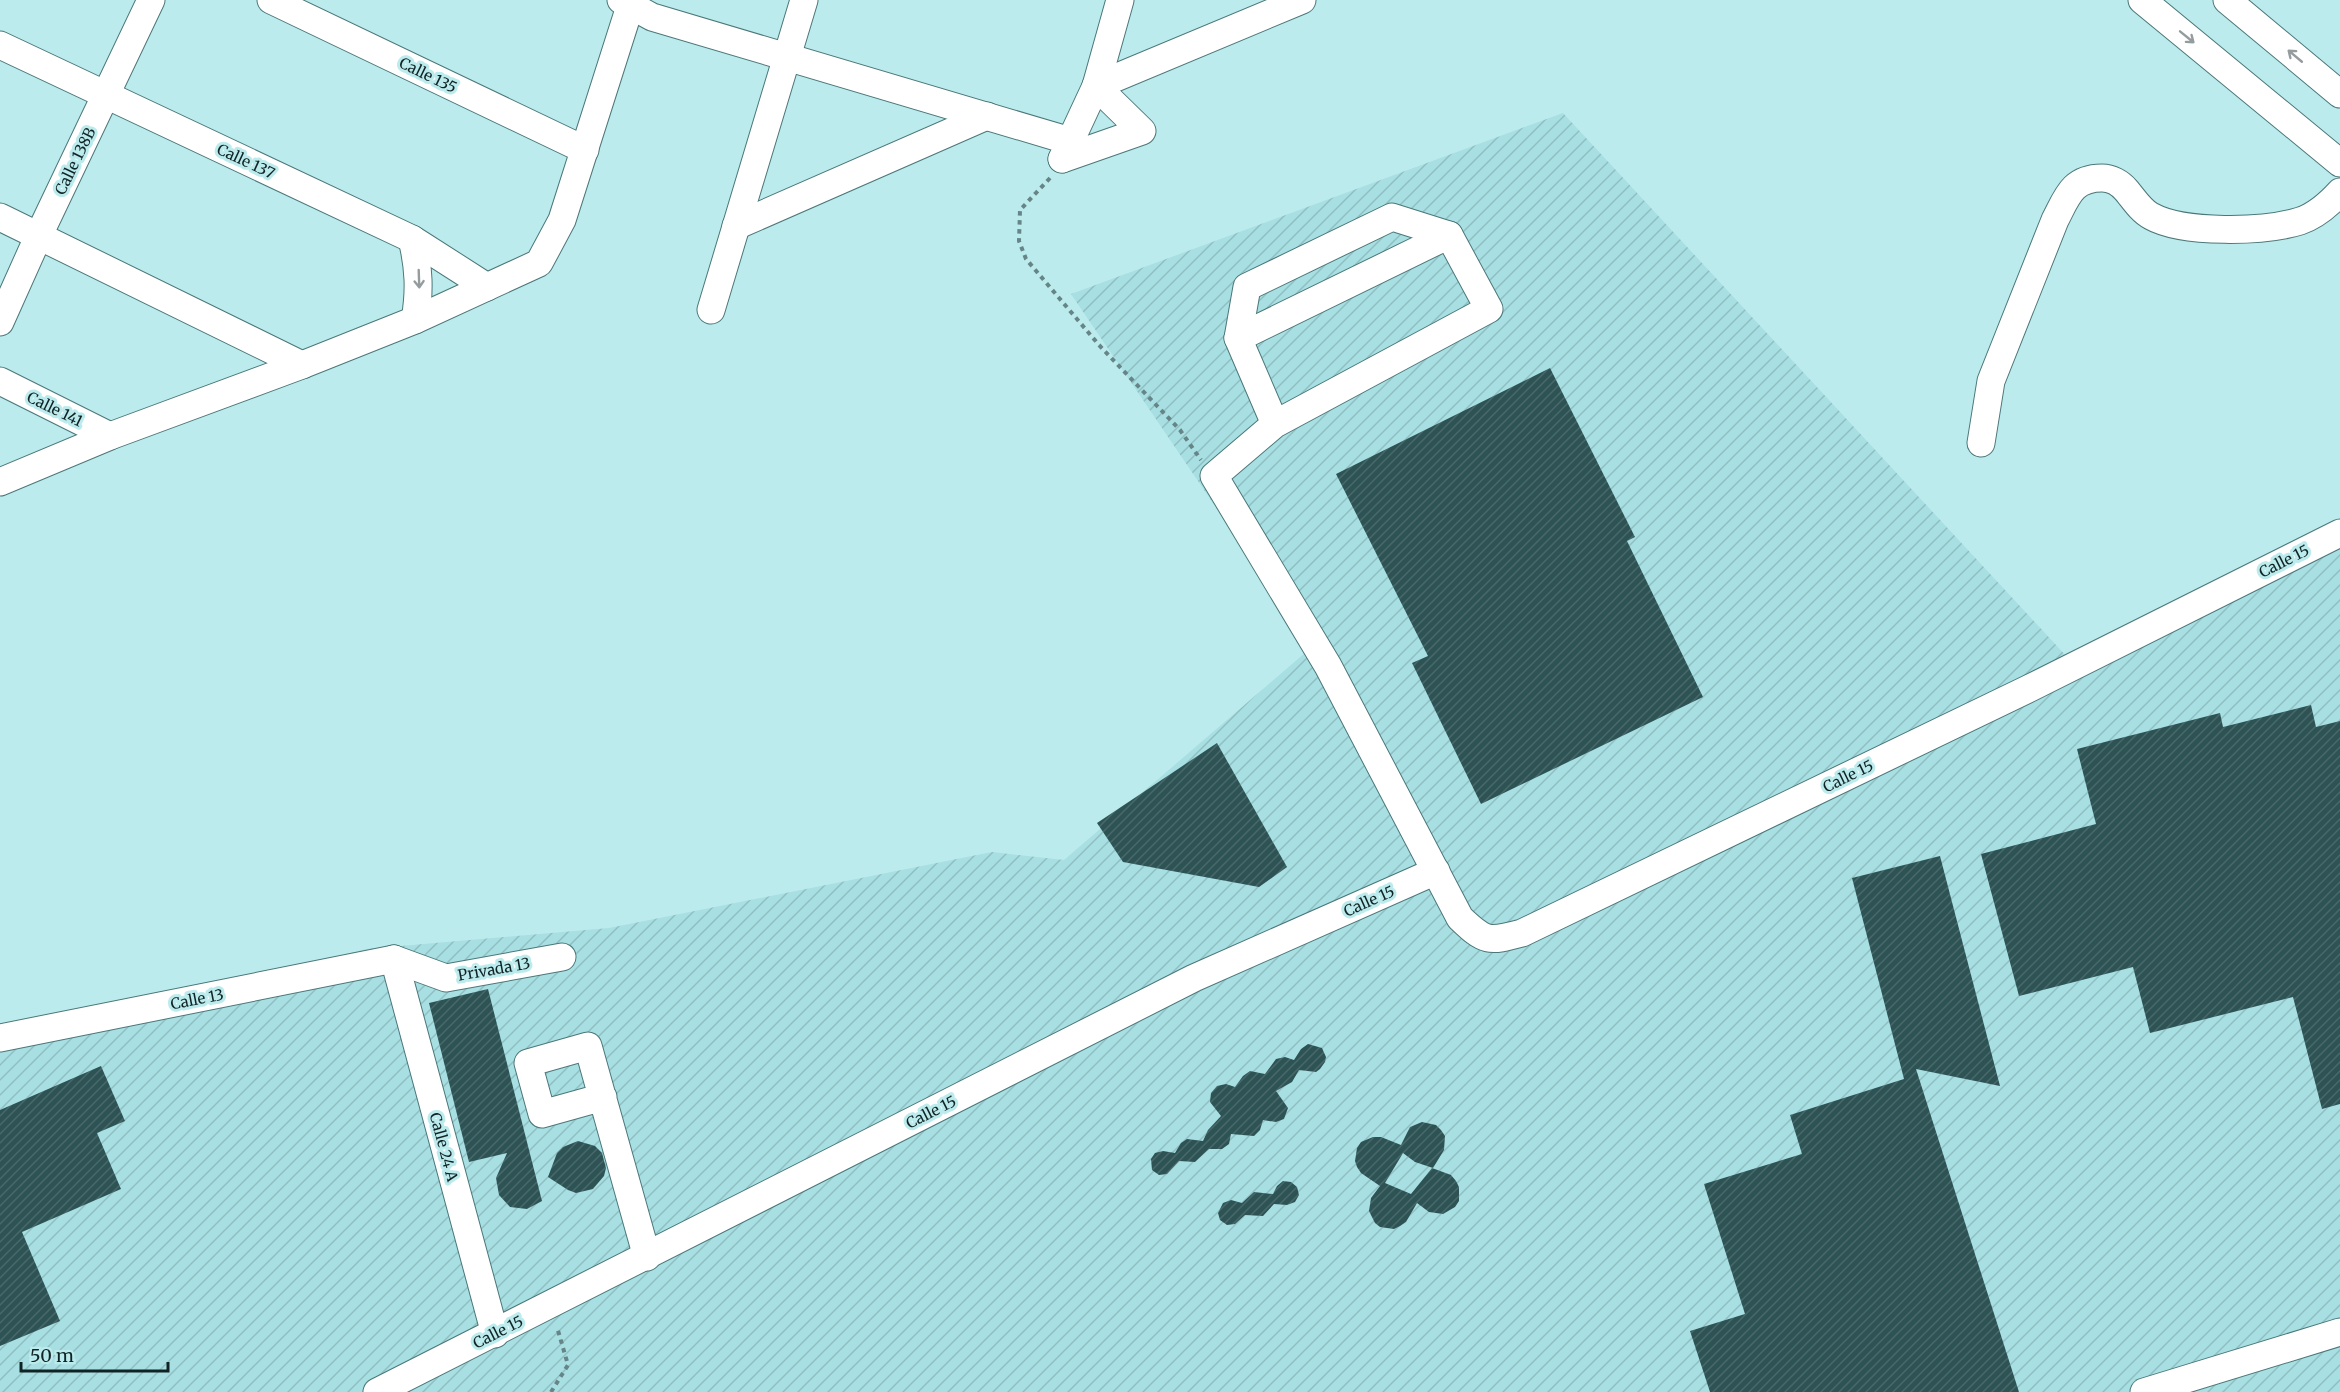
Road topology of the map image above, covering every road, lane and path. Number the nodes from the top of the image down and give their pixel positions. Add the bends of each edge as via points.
1 (152, 0) edge
2 (271, 0) edge
3 (804, 0) edge
4 (1120, 0) edge
5 (1302, 0) edge
6 (2142, 0) edge
7 (2227, 0) edge
8 (628, 2) edge
9 (0, 45) edge
10 (787, 56) junction
11 (1096, 86) junction
12 (2340, 94) edge
13 (106, 96) junction
14 (987, 116) junction
15 (585, 150) junction
16 (1066, 150) junction
17 (2340, 163) edge
18 (2340, 192) edge
19 (0, 216) edge
20 (736, 226) junction
21 (39, 235) junction
22 (1449, 235) junction
23 (412, 239) junction
24 (487, 287) junction
25 (711, 310) dead end
26 (415, 320) junction
27 (0, 322) edge
28 (1238, 338) junction
29 (302, 365) junction
30 (0, 381) edge
31 (1275, 424) junction
32 (110, 436) junction
33 (1981, 443) dead end
34 (1214, 476) junction
35 (0, 482) edge
36 (2340, 533) edge
37 (1436, 871) junction
38 (562, 957) dead end
39 (394, 959) junction
40 (0, 1038) edge
41 (603, 1097) dead end
42 (647, 1257) junction
43 (551, 1306) junction
44 (2340, 1332) edge
45 (495, 1334) junction
46 (377, 1392) edge
47 (551, 1392) edge
48 (2144, 1392) edge

1 - 13 street, Calle 138B
2 - 15 street, Calle 135
3 - 10 street
4 - 11 street
5 - 11 street
6 -> 17 street
12 -> 7 street
8 - 10 street via 652,17
8 - 15 street
9 - 13 street, Calle 137
10 - 14 street
10 - 20 street
11 - 16 street
11 - 16 street via 1142,131
13 - 21 street, Calle 138B
13 - 23 street, Calle 137
14 - 16 street
14 - 20 street
15 - 24 street via 562,220 539,262
16 - 34 path via 1044,187 1020,210 1019,241 1026,259 1099,345 1180,430
18 - 33 street via 2328,205 2302,220 2243,231 2170,223 2150,216 2109,178 2078,183 2055,220 1991,381
19 - 21 street
20 - 25 street
21 - 27 street, Calle 138B
21 - 29 street
22 - 28 street
22 - 28 street via 1392,217 1247,287
22 - 31 street via 1489,309
23 - 24 street, Calle 137
23 -> 26 street via 420,293
24 - 26 street
26 - 29 street
28 - 31 street
29 - 32 street
30 - 32 street, Calle 141
31 - 34 street
32 - 35 street
34 - 37 street via 1328,666
36 - 37 street, Calle 15 via 2028,689 1522,933 1498,940 1479,936 1460,918
37 - 42 street, Calle 15 via 1194,978
38 - 39 street, Privada 13 via 446,978
39 - 40 street, Calle 13
39 - 45 street, Calle 24 A
41 - 42 street
42 - 43 street, Calle 15
43 - 45 street, Calle 15
43 - 47 path via 568,1365
44 - 48 street
45 - 46 street, Calle 15

